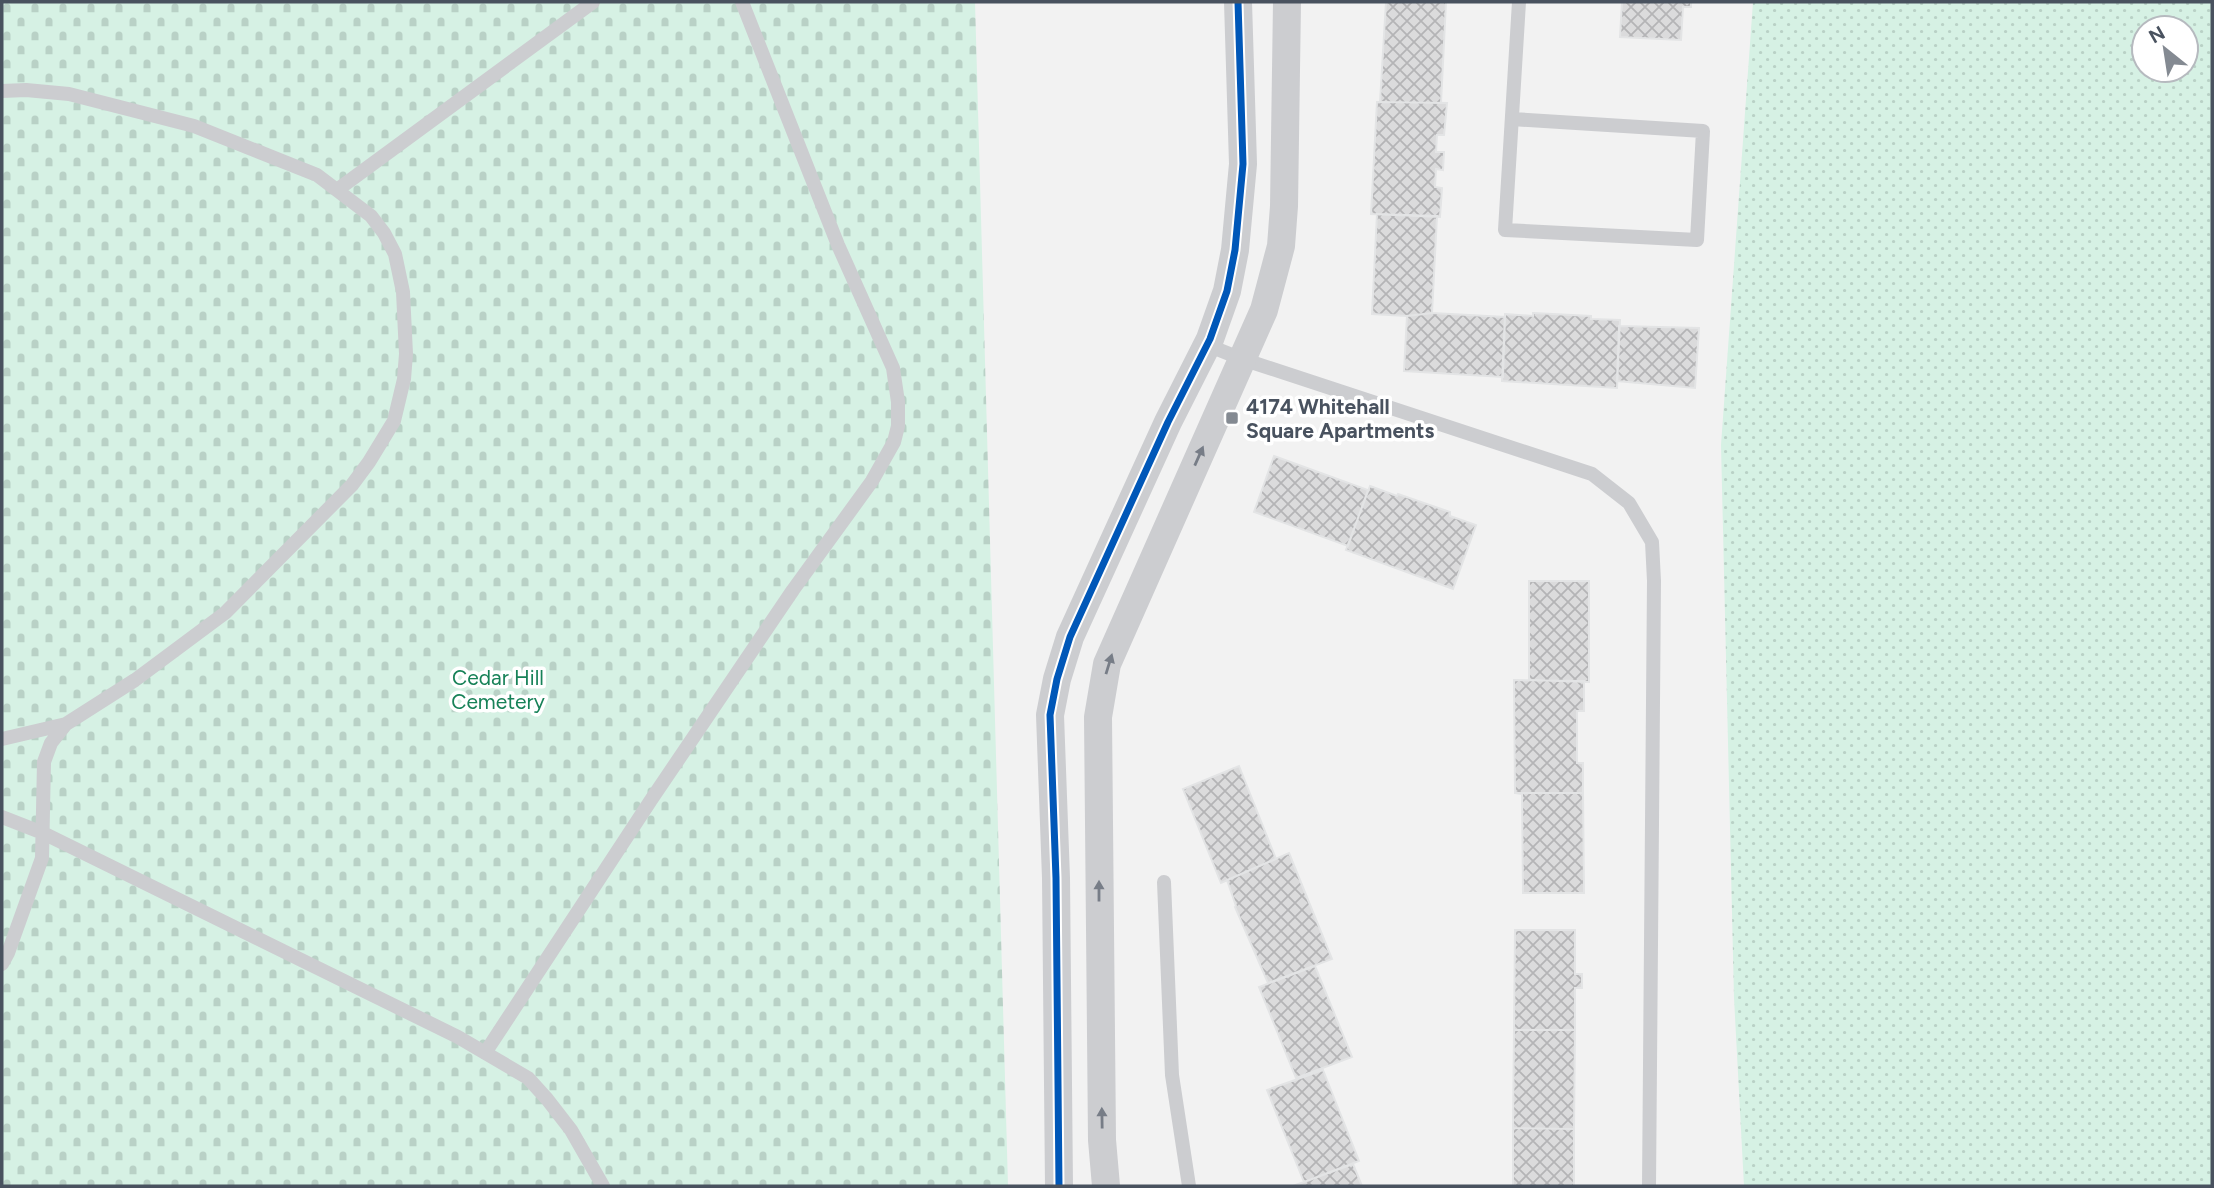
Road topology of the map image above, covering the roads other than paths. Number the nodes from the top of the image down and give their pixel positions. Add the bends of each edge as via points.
1 (593, 2) edge
2 (742, 2) edge
3 (1238, 2) edge
4 (1287, 2) edge
5 (1519, 2) edge
6 (2, 91) edge
7 (1512, 119) junction
8 (337, 190) junction
9 (1207, 345) junction
10 (1242, 359) junction
11 (66, 724) junction
12 (2, 739) edge
13 (2, 817) edge
14 (43, 833) junction
15 (1164, 882) dead end
16 (2, 964) edge
17 (485, 1053) junction
18 (603, 1186) edge
19 (1059, 1186) edge
20 (1106, 1186) edge
21 (1189, 1186) edge
22 (1649, 1186) edge

1 - 8 lane
2 - 17 lane via 838,245 893,368 898,426 872,481 793,590
3 - 9 street via 1241,204 1227,291
4 - 10 street via 1281,246 1264,310
5 - 7 lane
6 - 8 lane via 69,94 194,126 317,175
7 - 7 lane via 1505,230 1697,240 1703,131
8 - 11 lane via 371,216 395,254 403,292 406,354 394,421 352,485 225,613
9 - 10 lane
9 - 19 street via 1070,637 1050,715
20 -> 10 street via 1098,717 1107,664
10 - 22 lane via 1592,474 1629,503 1652,542
11 - 12 lane
11 - 14 lane via 44,762
13 - 14 lane
14 - 16 lane via 33,888
14 - 17 lane
15 - 21 lane via 1172,1075
17 - 18 lane via 528,1078 547,1099

